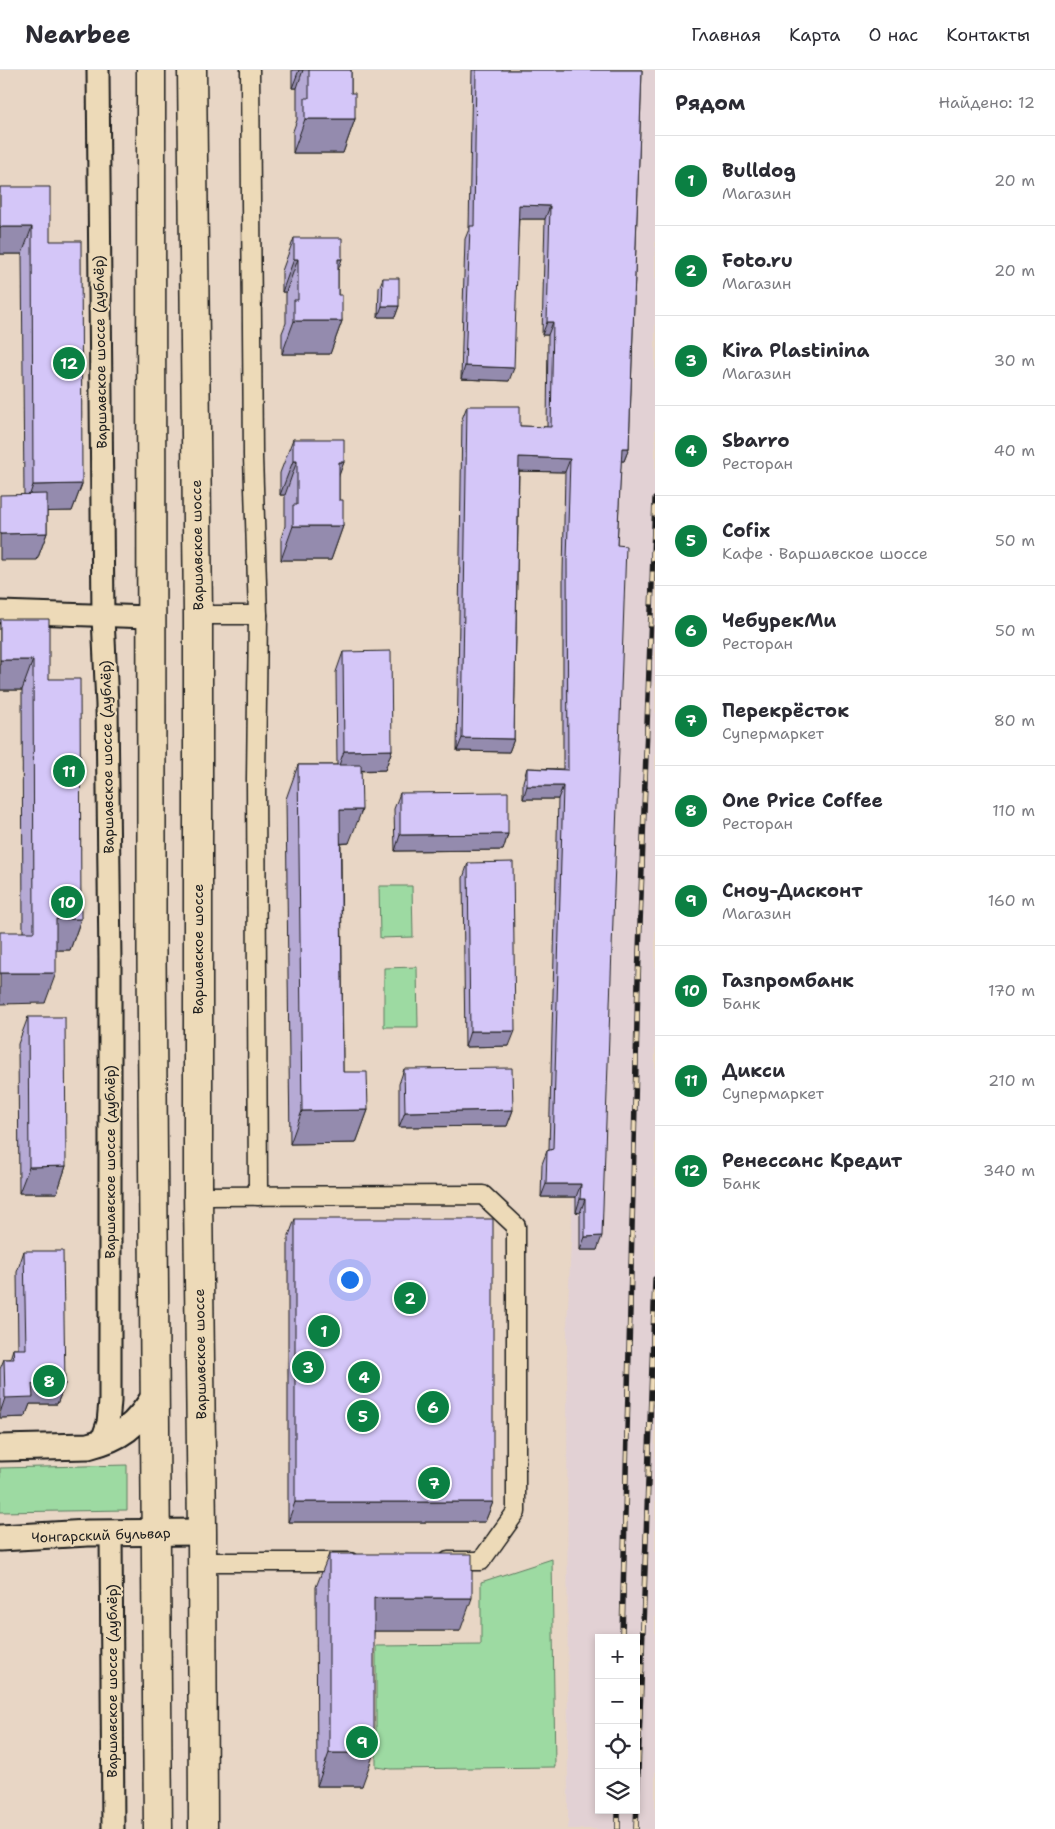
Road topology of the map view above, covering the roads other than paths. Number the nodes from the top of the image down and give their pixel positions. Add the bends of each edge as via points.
1 (98, 70) edge
2 (151, 70) edge
3 (192, 70) edge
4 (250, 70) edge
5 (0, 612) edge
6 (198, 614) junction
7 (258, 614) junction
8 (103, 617) junction
9 (150, 617) junction
10 (198, 1196) junction
11 (258, 1196) junction
12 (154, 1397) junction
13 (101, 1443) junction
14 (0, 1448) edge
15 (202, 1532) junction
16 (111, 1533) junction
17 (154, 1533) junction
18 (0, 1538) edge
19 (436, 1561) edge
20 (202, 1562) junction
21 (364, 1562) edge
22 (113, 1829) edge
23 (158, 1829) edge
24 (203, 1829) edge

1 - 8 street, Варшавское шоссе (дублёр)
2 - 9 main road
3 - 6 main road, Варшавское шоссе
4 - 7 street via 253,456
5 - 8 street
6 - 7 street
6 - 10 main road, Варшавское шоссе
7 - 11 street
8 - 9 street
8 - 13 street, Варшавское шоссе (дублёр) via 108,705 111,1146 110,1401 108,1423
9 - 12 main road
10 - 11 street
10 - 15 main road, Варшавское шоссе
11 - 19 street via 483,1195 516,1226 516,1512 481,1561
12 - 13 main road via 142,1416 126,1431
12 - 17 main road
13 - 14 main road
15 - 17 main road, Чонгарский бульвар
15 - 20 main road, Варшавское шоссе
16 - 17 main road, Чонгарский бульвар
16 - 18 main road, Чонгарский бульвар
16 - 22 street, Варшавское шоссе (дублёр)
17 - 23 main road
20 - 21 street
20 - 24 main road, Варшавское шоссе

